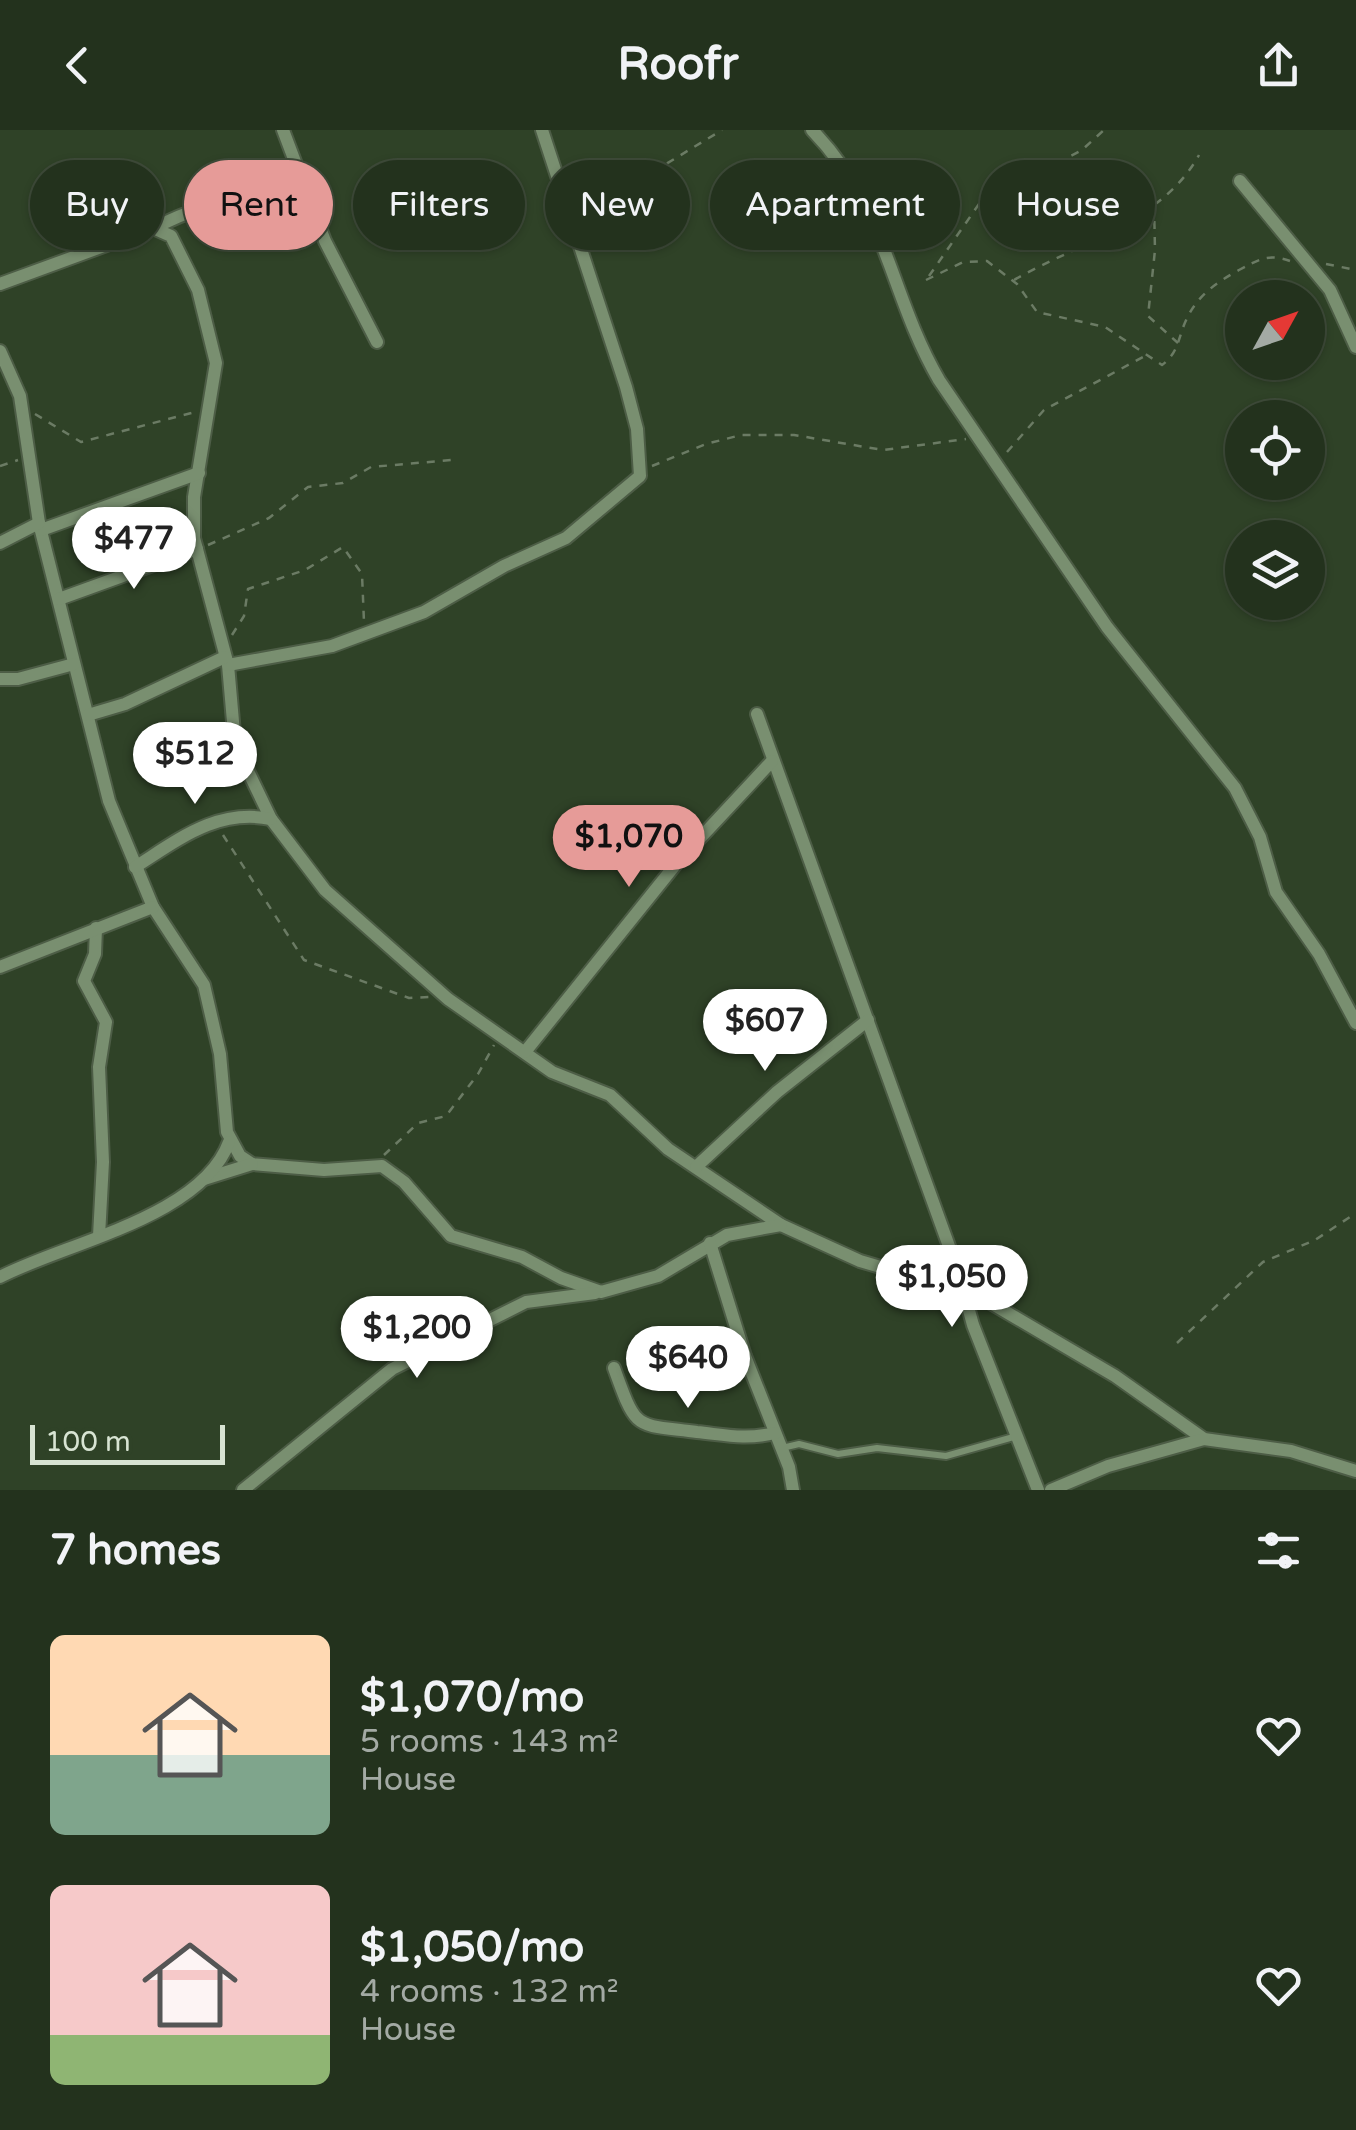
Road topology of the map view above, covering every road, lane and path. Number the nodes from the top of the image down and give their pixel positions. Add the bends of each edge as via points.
1 (283, 130) edge
2 (542, 130) edge
3 (722, 130) edge
4 (812, 130) edge
5 (1104, 130) edge
6 (1200, 154) dead end
7 (296, 160) edge
8 (673, 160) edge
9 (1240, 181) dead end
10 (1155, 203) edge
11 (164, 233) edge
12 (93, 250) edge
13 (331, 250) edge
14 (1070, 250) edge
15 (1155, 250) edge
16 (1299, 260) junction
17 (1356, 270) edge
18 (926, 280) junction
19 (1013, 281) junction
20 (0, 284) edge
21 (904, 294) junction
22 (377, 342) dead end
23 (1179, 344) junction
24 (1356, 347) edge
25 (0, 351) edge
26 (1145, 355) junction
27 (22, 405) junction
28 (211, 408) junction
29 (976, 438) junction
30 (30, 457) junction
31 (452, 460) dead end
32 (994, 463) junction
33 (0, 466) edge
34 (641, 470) junction
35 (199, 473) junction
36 (40, 527) junction
37 (0, 544) edge
38 (197, 549) junction
39 (58, 598) junction
40 (365, 635) junction
41 (225, 657) junction
42 (74, 664) junction
43 (0, 679) edge
44 (756, 714) dead end
45 (88, 715) junction
46 (772, 762) junction
47 (271, 819) junction
48 (214, 821) junction
49 (135, 867) junction
50 (153, 906) junction
51 (96, 928) junction
52 (0, 967) edge
53 (441, 994) junction
54 (868, 1020) junction
55 (1356, 1023) edge
56 (498, 1034) junction
57 (525, 1052) junction
58 (229, 1142) junction
59 (252, 1164) junction
60 (374, 1166) junction
61 (696, 1167) junction
62 (204, 1179) junction
63 (1356, 1214) edge
64 (781, 1225) junction
65 (99, 1236) junction
66 (710, 1242) junction
67 (0, 1277) edge
68 (963, 1290) junction
69 (601, 1292) junction
70 (1177, 1343) dead end
71 (614, 1368) dead end
72 (774, 1433) junction
73 (1018, 1435) junction
74 (1204, 1439) junction
75 (782, 1448) junction
76 (1356, 1471) edge
77 (243, 1490) edge
78 (793, 1490) edge
79 (1038, 1490) edge
80 (1050, 1490) edge

1 - 7 street
2 - 34 street via 626,387
3 - 8 path
4 - 21 street via 856,182
5 - 18 path via 1082,150 978,204
6 - 10 path
9 - 16 street
11 - 28 street via 198,290 216,362
12 - 20 street
13 - 22 street
14 - 19 path
15 - 23 path via 1148,316
16 - 17 path
16 - 23 path via 1259,258 1216,283 1196,302
16 - 24 street via 1330,290
18 - 19 path via 976,259
18 - 21 path
19 - 26 path via 1036,312 1104,328
21 - 29 street via 926,358
23 - 26 path via 1163,365
25 - 27 street
26 - 32 path via 1044,410
27 - 28 path via 80,442
27 - 30 street
28 - 35 street
29 - 32 street
29 - 34 path via 882,450 794,435 741,436
30 - 33 path
30 - 36 street
31 - 38 path via 371,466 343,483 308,488 270,518
32 - 55 street via 1107,627 1235,788 1260,836 1276,892
34 - 40 street via 566,538
35 - 36 street
35 - 38 street via 193,508
36 - 37 street
36 - 39 street
38 - 39 street
38 - 41 street
39 - 42 street
40 - 41 street
40 - 41 path via 362,574 343,547 304,570 246,590 244,616
41 - 45 street
41 - 47 street via 235,744
42 - 43 street
42 - 45 street
44 - 46 street
45 - 49 street via 109,801
46 - 54 street
46 - 57 street via 676,864
47 - 48 street via 242,815
47 - 53 street via 334,900
48 - 49 street
48 - 53 path via 304,960 410,998
49 - 50 street
50 - 51 street
50 - 58 street via 210,1001
51 - 52 street
51 - 65 street via 84,981 106,1022 99,1074
53 - 56 street
54 - 61 street
54 - 68 street
56 - 57 street
56 - 60 path via 446,1116 418,1123
57 - 61 street via 552,1072 610,1095
58 - 59 street
58 - 62 street
59 - 60 street
59 - 62 street
60 - 69 street via 404,1182 451,1236 522,1257
61 - 64 street
62 - 65 street
63 - 70 path via 1263,1262
64 - 66 street
64 - 68 street via 860,1261
65 - 67 street
66 - 69 street via 658,1276
66 - 72 street
68 - 73 street
68 - 74 street via 1115,1376
69 - 77 street via 526,1302 392,1369
71 - 72 street via 630,1410 648,1427 729,1440
72 - 75 street
73 - 75 lane via 946,1456
73 - 79 street
74 - 76 street via 1292,1450
74 - 80 street
75 - 78 street

